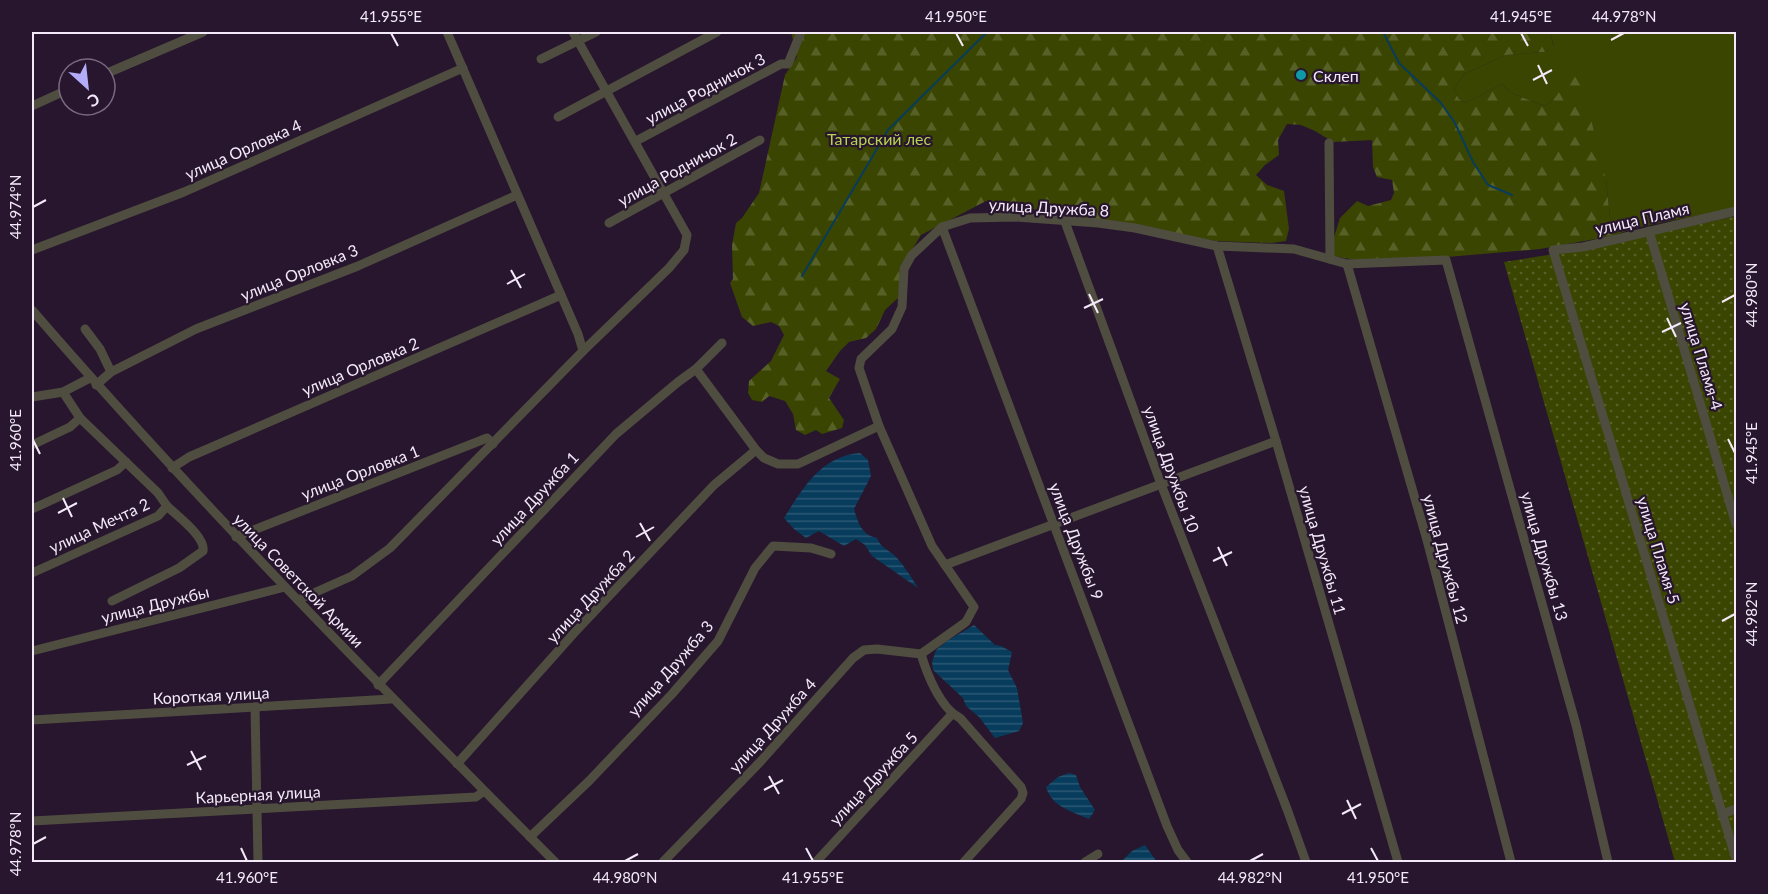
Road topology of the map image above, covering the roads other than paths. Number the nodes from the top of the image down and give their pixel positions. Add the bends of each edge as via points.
1 (203, 32) edge
2 (447, 32) edge
3 (573, 32) edge
4 (596, 32) edge
5 (717, 32) edge
6 (801, 32) edge
7 (578, 41) junction
8 (541, 59) dead end
9 (464, 68) junction
10 (117, 69) edge
11 (607, 91) junction
12 (57, 95) edge
13 (32, 106) edge
14 (558, 117) dead end
15 (636, 141) junction
16 (759, 141) dead end
17 (1329, 144) dead end
18 (664, 193) junction
19 (517, 195) junction
20 (1737, 211) edge
21 (1064, 219) junction
22 (609, 223) dead end
23 (942, 227) junction
24 (1649, 231) junction
25 (1217, 246) junction
26 (32, 250) edge
27 (1553, 250) joint
28 (1330, 259) junction
29 (1446, 260) joint
30 (1347, 264) junction
31 (561, 296) junction
32 (32, 310) edge
33 (85, 329) dead end
34 (722, 343) dead end
35 (583, 351) junction
36 (696, 369) junction
37 (111, 372) junction
38 (93, 382) junction
39 (63, 392) junction
40 (32, 397) edge
41 (80, 418) junction
42 (879, 426) junction
43 (1276, 441) junction
44 (493, 444) junction
45 (32, 445) edge
46 (756, 450) junction
47 (126, 462) junction
48 (171, 468) junction
49 (1161, 484) junction
50 (167, 506) junction
51 (32, 509) edge
52 (1054, 524) junction
53 (1737, 524) edge
54 (236, 537) junction
55 (831, 554) dead end
56 (945, 565) junction
57 (32, 573) edge
58 (285, 587) junction
59 (298, 600) junction
60 (112, 601) dead end
61 (32, 651) edge
62 (921, 654) junction
63 (378, 685) junction
64 (391, 699) junction
65 (255, 707) junction
66 (952, 714) junction
67 (32, 720) edge
68 (457, 764) junction
69 (484, 791) junction
70 (258, 809) junction
71 (1737, 809) edge
72 (1722, 814) junction
73 (32, 821) edge
74 (530, 837) junction
75 (1098, 854) dead end
76 (1737, 859) edge
77 (258, 862) edge
78 (555, 862) edge
79 (663, 862) edge
80 (816, 862) edge
81 (964, 862) edge
82 (1085, 862) edge
83 (1187, 862) edge
84 (1306, 862) edge
85 (1398, 862) edge
86 (1511, 862) edge
87 (1608, 862) edge

1 - 10 street
2 - 9 street
3 - 7 street
4 - 7 street
5 - 11 street
6 - 15 street, улица Родничок 3 via 788,64 781,64
7 - 8 street
7 - 11 street
9 - 19 street
9 - 26 street, улица Орловка 4 via 184,192
11 - 14 street
11 - 15 street
12 - 13 street
15 - 18 street
16 - 18 street, улица Родничок 2
17 - 28 street
18 - 22 street, улица Родничок 2
18 - 35 street via 687,235 684,250
19 - 31 street
19 - 37 street, улица Орловка 3 via 358,266 196,329
20 - 24 street, улица Пламя
21 - 23 street, улица Дружба 8 via 970,218
21 - 25 street, улица Дружба 8 via 1135,228
21 - 49 street, улица Дружбы 10
23 - 42 street, улица Дружба 8 via 910,256 904,269 902,307 892,329 861,359 859,368
23 - 52 street, улица Дружбы 9
24 - 27 street, улица Пламя via 1584,247
24 - 53 street, улица Пламя-4
25 - 28 street, улица Дружба 8 via 1294,249
25 - 43 street, улица Дружбы 11
27 - 72 street, улица Пламя-5
28 - 30 street, улица Дружба 8
29 - 30 street, улица Дружба 8
29 - 87 street, улица Дружбы 13 via 1576,725
30 - 86 street, улица Дружбы 12 via 1427,540
31 - 35 street
31 - 48 street, улица Орловка 2
32 - 38 street, улица Советской Армии
33 - 37 street
34 - 36 street, улица Дружба 1
35 - 44 street
36 - 46 street
36 - 63 street, улица Дружба 1 via 616,434
37 - 38 street, улица Орловка 3
38 - 39 street, улица Орловка 3
38 - 48 street, улица Советской Армии
39 - 40 street, улица Орловка 3
39 - 41 street, улица Мечта 2
41 - 45 street
41 - 47 street, улица Мечта 2
42 - 46 street via 798,464 778,464
42 - 56 street, улица Дружба 8 via 932,546
43 - 49 street
43 - 85 street, улица Дружбы 11
44 - 54 street, улица Орловка 1 via 487,438
44 - 59 street via 390,548 352,576
46 - 68 street, улица Дружба 2 via 714,486
47 - 50 street, улица Мечта 2
47 - 51 street via 117,470
48 - 54 street, улица Советской Армии
49 - 52 street
49 - 84 street, улица Дружбы 10
50 - 57 street, улица Мечта 2 via 158,516
50 - 60 street via 200,538 203,551 179,568
52 - 56 street
52 - 83 street, улица Дружбы 9 via 1167,826
54 - 58 street, улица Советской Армии
55 - 74 street, улица Дружба 3 via 811,548 773,546 755,568 718,641 589,781
56 - 62 street, улица Дружба 8 via 974,607 966,622
58 - 59 street, улица Советской Армии
58 - 61 street, улица Дружбы
59 - 63 street, улица Советской Армии
62 - 66 street via 930,681
62 - 79 street, улица Дружба 4 via 877,649 864,650 853,658
63 - 64 street, улица Советской Армии
64 - 65 street, Короткая улица
64 - 68 street, улица Советской Армии
65 - 67 street, Короткая улица
65 - 70 street
66 - 80 street, улица Дружба 5
66 - 81 street via 960,718 1023,793
68 - 69 street, улица Советской Армии
69 - 70 street, Карьерная улица via 476,797
69 - 74 street, улица Советской Армии
70 - 73 street, Карьерная улица
70 - 77 street
71 - 72 street
72 - 76 street, улица Пламя-5
74 - 78 street, улица Советской Армии
75 - 82 street

